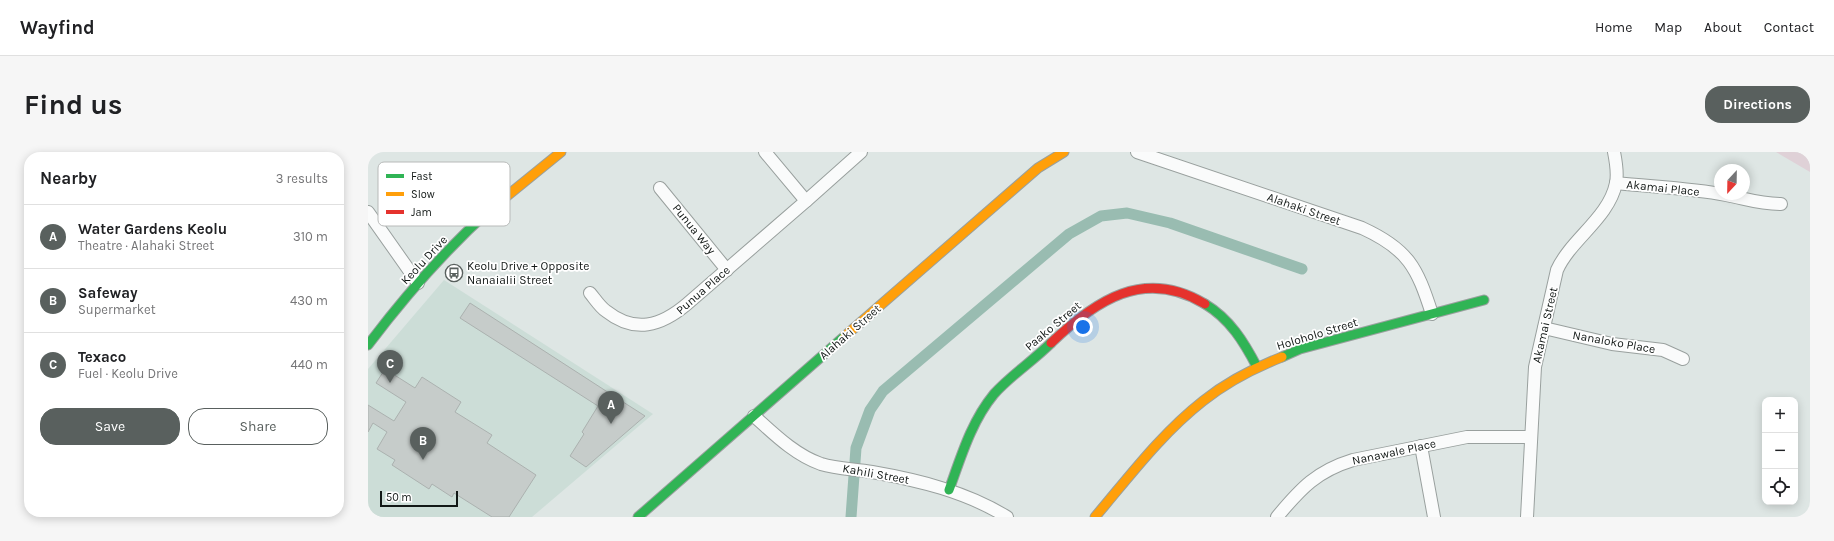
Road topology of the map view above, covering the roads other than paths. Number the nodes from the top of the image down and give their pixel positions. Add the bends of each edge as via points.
1 (560, 152) edge
2 (765, 152) edge
3 (861, 152) edge
4 (1064, 152) edge
5 (1137, 152) edge
6 (1614, 152) edge
7 (1616, 183) junction
8 (660, 188) dead end
9 (510, 193) edge
10 (806, 200) junction
11 (1781, 204) dead end
12 (368, 212) edge
13 (474, 226) edge
14 (727, 270) junction
15 (418, 283) junction
16 (590, 293) dead end
17 (1484, 300) dead end
18 (1432, 314) junction
19 (1544, 328) junction
20 (368, 345) edge
21 (1683, 359) dead end
22 (1257, 367) junction
23 (754, 416) junction
24 (1531, 437) junction
25 (1421, 446) junction
26 (949, 490) junction
27 (638, 517) edge
28 (1007, 517) edge
29 (1095, 517) edge
30 (1277, 517) edge
31 (1434, 517) edge
32 (1527, 517) edge

1 - 9 street, Keolu Drive
2 - 10 street
3 - 10 street, Punua Place
4 - 23 street, Alahaki Street via 1038,168
5 - 18 street, Alahaki Street via 1362,228 1380,237 1396,247 1417,272
6 - 7 street, Akamai Street
7 - 11 street, Akamai Place via 1727,195 1761,204
7 - 19 street, Akamai Street via 1602,212 1563,257 1557,270
8 - 14 street, Punua Way
10 - 14 street, Punua Place
12 - 15 street
13 - 15 street, Keolu Drive
14 - 16 street, Punua Place via 671,317 653,323 632,324 618,319 604,311
15 - 20 street, Keolu Drive
17 - 18 street, Holoholo Street
18 - 22 street, Holoholo Street via 1300,349
19 - 21 street, Nanaloko Place via 1612,344 1662,350
19 - 24 street, Akamai Street via 1535,367
22 - 26 street, Paako Street via 1238,334 1225,318 1201,301 1164,289 1142,289 1107,299 1082,316 997,390 972,428
22 - 29 street, Holoholo Street via 1213,394 1180,421
23 - 26 street, Kahili Street via 805,457 835,467 871,472
23 - 27 street, Alahaki Street
24 - 25 street, Nanawale Place via 1467,437
24 - 32 street, Akamai Street
25 - 30 street, Nanawale Place via 1336,465 1305,485
25 - 31 street
26 - 28 street, Kahili Street

